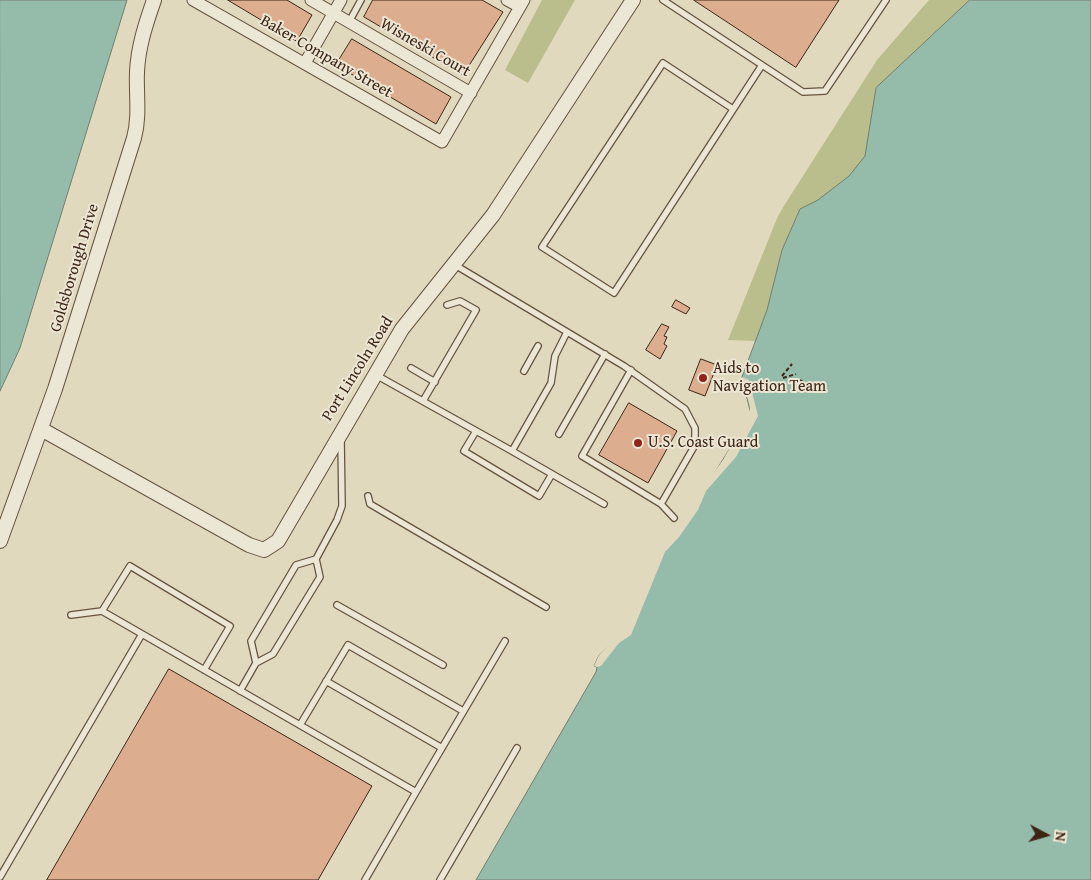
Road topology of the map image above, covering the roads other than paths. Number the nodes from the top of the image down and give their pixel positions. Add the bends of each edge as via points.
1 (154, 0) edge
2 (311, 0) edge
3 (342, 0) edge
4 (361, 0) edge
5 (507, 0) edge
6 (633, 0) edge
7 (886, 0) edge
8 (666, 1) edge
9 (201, 2) edge
10 (522, 4) edge
11 (334, 14) junction
12 (349, 22) junction
13 (305, 63) junction
14 (762, 65) junction
15 (470, 93) junction
16 (733, 109) junction
17 (455, 265) junction
18 (448, 305) dead end
19 (567, 332) junction
20 (538, 346) dead end
21 (605, 354) junction
22 (411, 368) dead end
23 (524, 370) dead end
24 (631, 370) junction
25 (374, 374) junction
26 (435, 382) junction
27 (424, 401) junction
28 (41, 429) junction
29 (341, 430) junction
30 (476, 430) junction
31 (559, 434) dead end
32 (512, 451) junction
33 (552, 474) junction
34 (368, 496) dead end
35 (604, 504) dead end
36 (661, 504) junction
37 (674, 518) dead end
38 (0, 541) edge
39 (316, 559) junction
40 (337, 606) dead end
41 (546, 607) dead end
42 (102, 611) junction
43 (72, 615) dead end
44 (142, 634) junction
45 (505, 641) dead end
46 (256, 663) junction
47 (443, 665) dead end
48 (204, 670) junction
49 (326, 681) junction
50 (240, 691) junction
51 (463, 711) junction
52 (300, 725) junction
53 (442, 748) junction
54 (517, 748) dead end
55 (416, 792) junction
56 (0, 877) edge
57 (365, 880) edge
58 (440, 880) edge

1 - 28 street, Goldsborough Drive via 139,53 136,130
2 - 11 street, Wisneski Court
3 - 11 street
4 - 12 lane
5 - 10 street
6 - 17 street, Port Lincoln Road via 494,216
7 - 14 lane via 825,91 803,92
8 - 14 lane
9 - 13 street, Baker Company Street
10 - 15 street
11 - 12 street, Wisneski Court
11 - 13 street
12 - 15 street, Wisneski Court
13 - 15 street, Baker Company Street via 442,142
14 - 16 lane
16 - 16 lane via 614,293 542,247 663,63
17 - 19 lane
17 - 25 street, Port Lincoln Road via 402,329
18 - 26 lane via 460,300 476,310
19 - 21 lane
19 - 32 lane via 555,356 551,383
20 - 23 lane
21 - 24 lane
21 - 31 lane
22 - 26 lane
24 - 36 lane via 685,409 695,428 696,445
24 - 36 lane via 582,456
25 - 27 lane
25 - 29 street, Port Lincoln Road
26 - 27 lane
27 - 30 lane
28 - 29 street, Port Lincoln Road via 249,545 264,550 278,540
28 - 38 street, Goldsborough Drive
29 - 39 lane via 342,506 338,520
30 - 32 lane
30 - 33 lane via 464,452 539,496
32 - 33 lane
33 - 35 lane
34 - 41 lane via 370,504
36 - 37 lane
39 - 46 lane via 320,577 273,654
39 - 46 lane via 296,565 251,641
40 - 47 lane
42 - 43 lane
42 - 44 lane
42 - 48 lane via 130,566 230,626
44 - 48 lane
44 - 56 lane
45 - 51 lane
46 - 50 lane
48 - 50 lane
49 - 51 lane via 348,645
49 - 52 lane
49 - 53 lane
50 - 52 lane
51 - 53 lane
52 - 55 lane
53 - 55 lane
54 - 58 lane
55 - 57 lane

